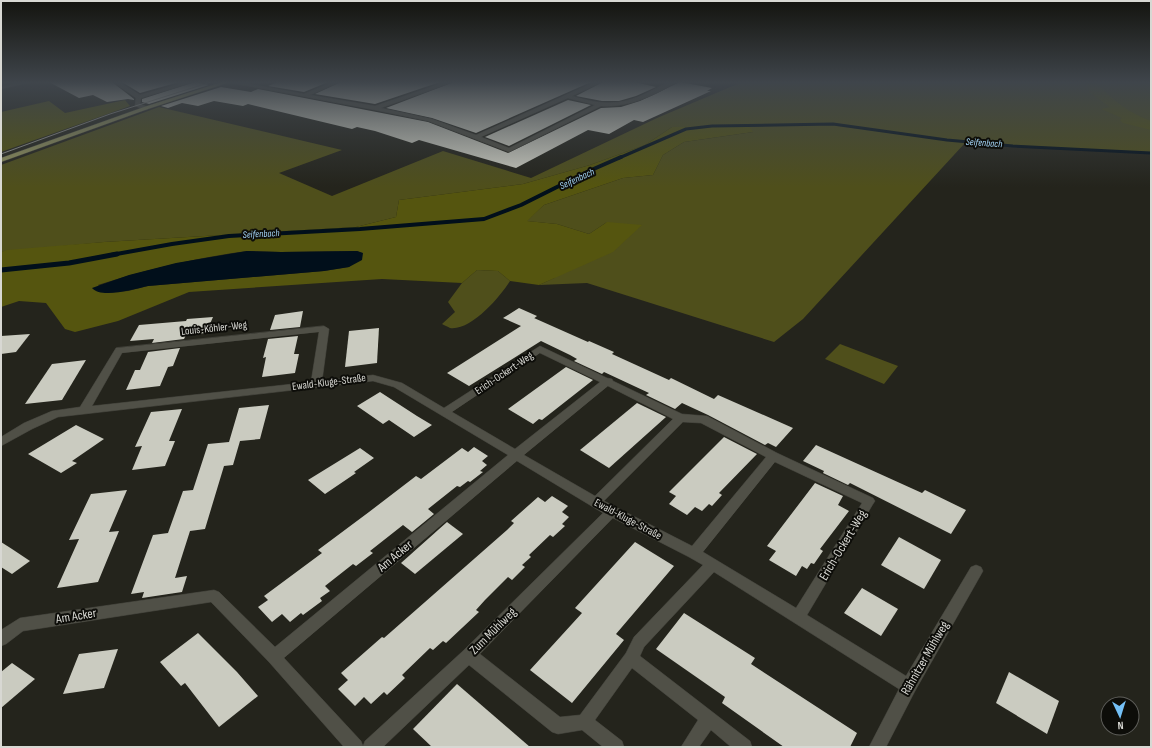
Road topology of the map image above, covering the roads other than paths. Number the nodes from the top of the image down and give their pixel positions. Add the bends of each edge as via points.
1 (121, 117) edge
2 (416, 117) edge
3 (521, 117) edge
4 (575, 117) edge
5 (475, 138) junction
6 (1, 160) edge
7 (608, 381) junction
8 (316, 384) junction
9 (84, 410) junction
10 (445, 412) junction
11 (680, 418) junction
12 (1, 442) edge
13 (516, 455) junction
14 (773, 456) junction
15 (596, 502) junction
16 (612, 512) junction
17 (694, 553) junction
18 (712, 565) junction
19 (976, 571) dead end
20 (798, 618) junction
21 (1, 639) edge
22 (469, 655) junction
23 (274, 657) junction
24 (631, 658) junction
25 (909, 686) junction
26 (709, 718) junction
27 (584, 722) junction
28 (355, 747) edge
29 (371, 747) edge
30 (616, 747) edge
31 (689, 747) edge
32 (744, 747) edge
33 (877, 747) edge

1 - 6 main road
2 - 5 street
3 - 5 street
4 - 5 street via 509,150
7 - 10 street, Erich-Ockert-Weg via 540,349
7 - 11 street, Erich-Ockert-Weg
7 - 13 street
8 - 9 street, Ewald-Kluge-Straße
8 - 9 street, Louis-Köhler-Weg via 324,329 119,350
8 - 10 street, Ewald-Kluge-Straße via 372,378 398,385
9 - 12 street, Ewald-Kluge-Straße via 56,414 28,426
10 - 13 street, Ewald-Kluge-Straße
11 - 14 street, Erich-Ockert-Weg via 704,419
11 - 15 street
13 - 15 street, Ewald-Kluge-Straße
13 - 23 street, Am Acker
14 - 17 street
14 - 20 street, Erich-Ockert-Weg via 869,501
15 - 16 street, Ewald-Kluge-Straße
16 - 17 street, Ewald-Kluge-Straße
16 - 22 street, Zum Mühlweg
17 - 18 street, Ewald-Kluge-Straße
18 - 20 street, Ewald-Kluge-Straße
18 - 24 street via 639,642
19 - 25 street, Rähnitzer Mühlweg
20 - 25 street, Ewald-Kluge-Straße
21 - 23 street, Am Acker via 20,625 214,596
22 - 27 street via 558,726
22 - 29 street, Zum Mühlweg
23 - 28 street, Am Acker
24 - 26 street
24 - 27 street
25 - 33 street, Rähnitzer Mühlweg
26 - 31 street
26 - 32 street
27 - 30 street

